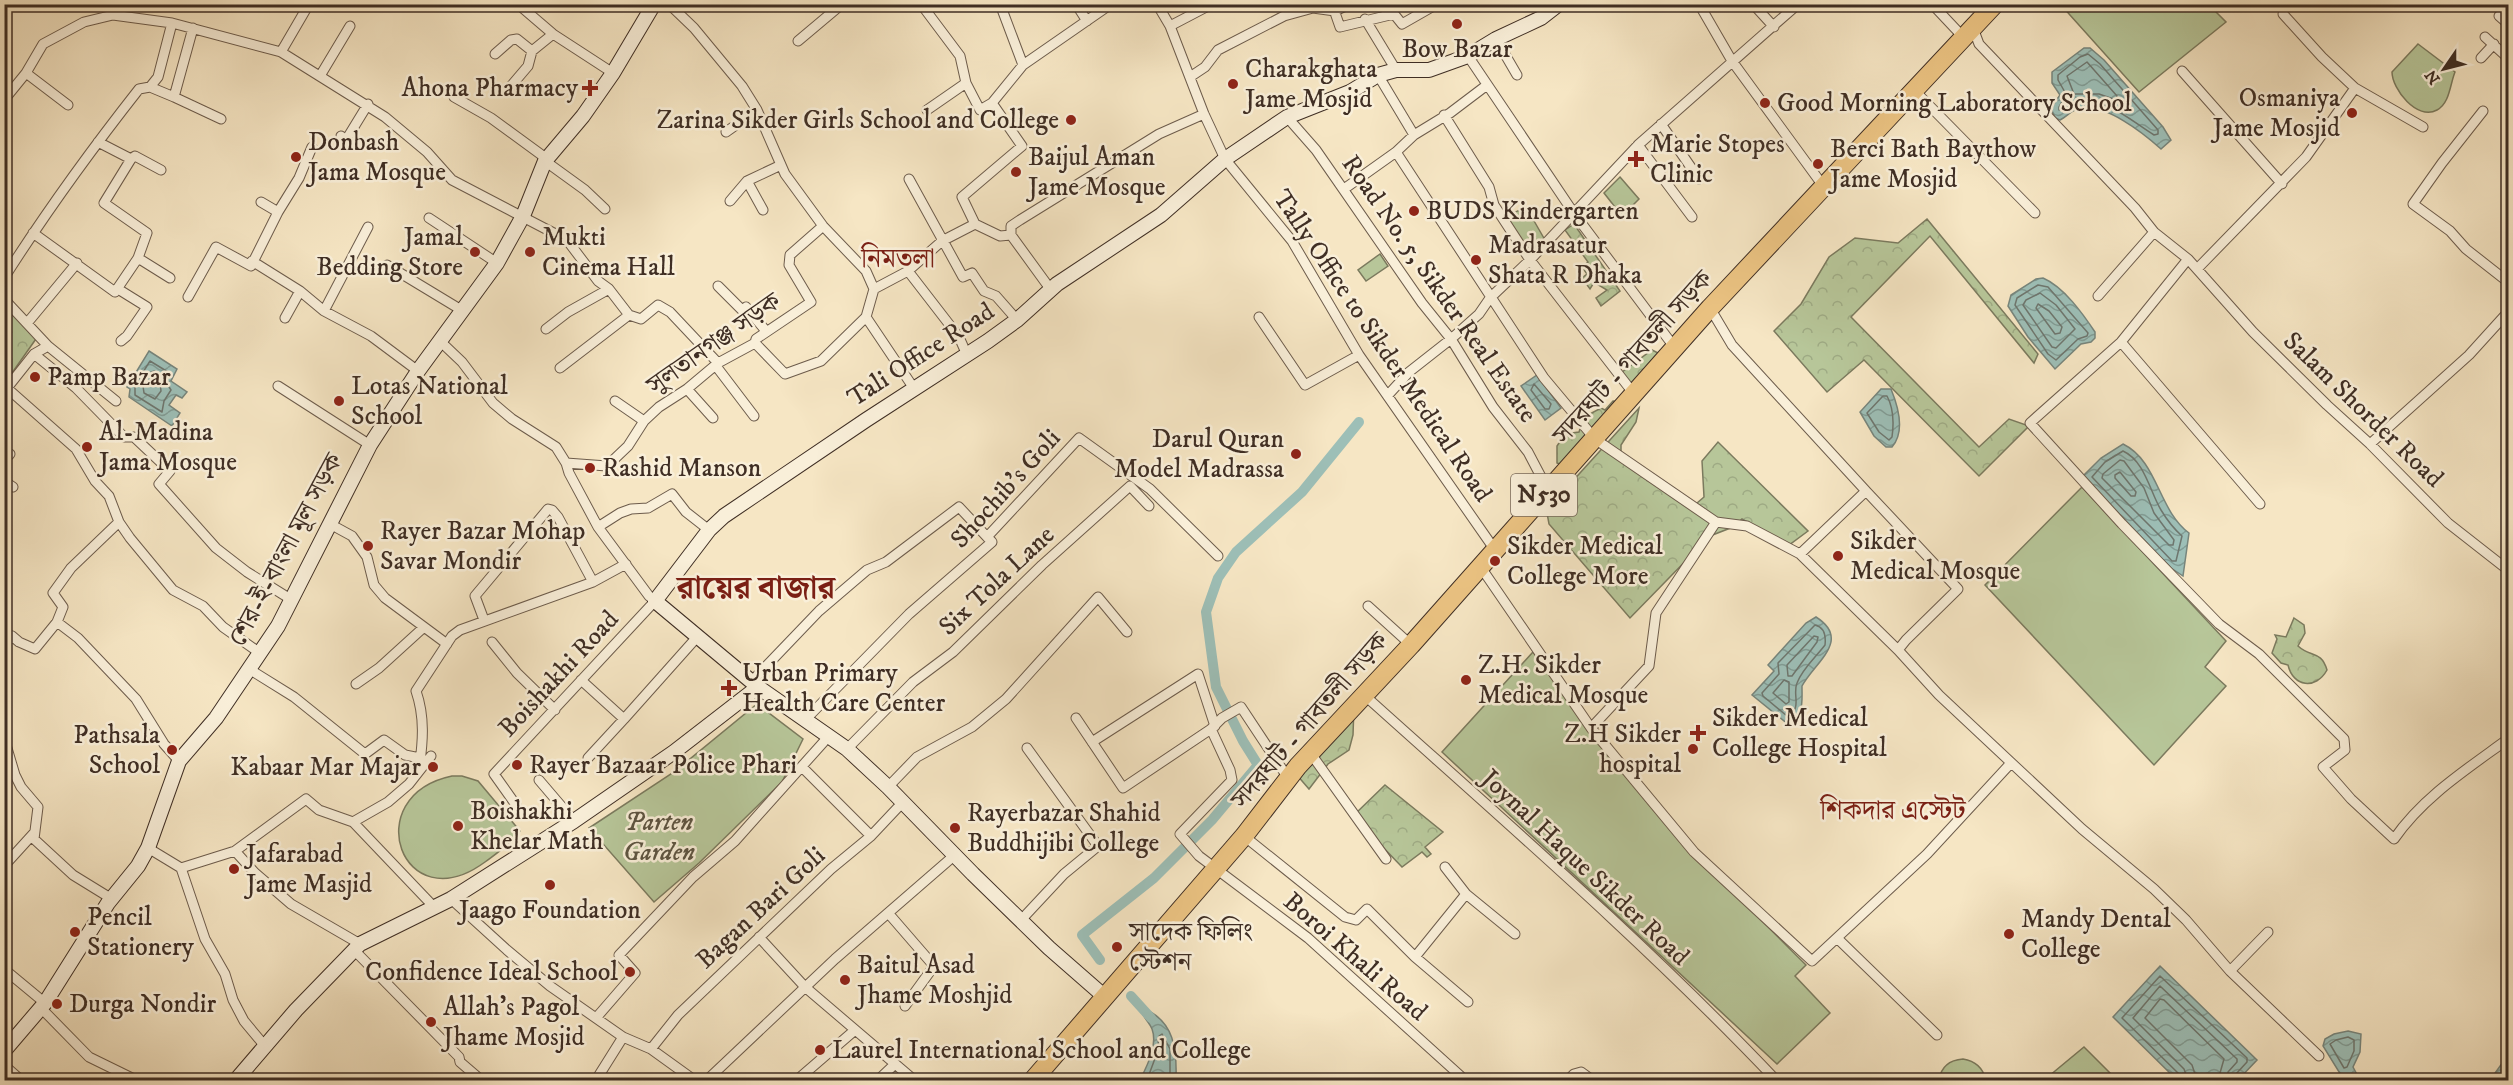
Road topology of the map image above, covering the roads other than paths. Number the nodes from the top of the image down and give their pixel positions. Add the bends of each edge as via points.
1 (115, 4) edge
2 (309, 4) edge
3 (518, 4) edge
4 (654, 4) edge
5 (669, 4) edge
6 (842, 4) edge
7 (1076, 4) edge
8 (1111, 4) edge
9 (1157, 4) edge
10 (1212, 4) edge
11 (1350, 4) edge
12 (1437, 4) edge
13 (1559, 4) edge
14 (1699, 4) edge
15 (1753, 4) edge
16 (1798, 4) edge
17 (1932, 4) edge
18 (1995, 4) edge
19 (1000, 5) edge
20 (923, 6) edge
21 (1334, 8) edge
22 (2283, 14) dead end
23 (113, 15) junction
24 (2499, 16) dead end
25 (1365, 19) junction
26 (1087, 21) junction
27 (172, 23) junction
28 (2508, 24) edge
29 (350, 26) dead end
30 (1170, 26) junction
31 (1774, 27) junction
32 (193, 28) junction
33 (1969, 33) junction
34 (553, 34) junction
35 (2485, 37) dead end
36 (1496, 39) junction
37 (798, 41) dead end
38 (2494, 44) junction
39 (532, 51) junction
40 (280, 52) junction
41 (495, 54) dead end
42 (1468, 56) junction
43 (2481, 58) dead end
44 (2508, 58) edge
45 (1732, 61) junction
46 (1023, 65) junction
47 (1396, 70) junction
48 (2182, 71) dead end
49 (26, 73) junction
50 (613, 73) junction
51 (320, 75) junction
52 (1378, 75) junction
53 (1517, 75) dead end
54 (1190, 77) junction
55 (966, 83) junction
56 (1487, 85) junction
57 (511, 86) dead end
58 (150, 87) junction
59 (2355, 88) junction
60 (1916, 91) junction
61 (174, 97) junction
62 (454, 97) dead end
63 (4, 100) edge
64 (992, 103) junction
65 (368, 104) junction
66 (68, 105) dead end
67 (757, 110) junction
68 (927, 110) dead end
69 (2483, 111) dead end
70 (1204, 114) junction
71 (1444, 115) junction
72 (1287, 117) junction
73 (221, 119) dead end
74 (1660, 124) junction
75 (2423, 127) dead end
76 (726, 132) dead end
77 (1413, 135) junction
78 (341, 136) dead end
79 (98, 142) junction
80 (1638, 145) junction
81 (312, 147) dead end
82 (1396, 152) junction
83 (131, 159) junction
84 (1225, 159) junction
85 (545, 161) junction
86 (781, 165) junction
87 (161, 170) dead end
88 (909, 179) dead end
89 (1699, 179) dead end
90 (747, 182) junction
91 (2282, 184) junction
92 (1824, 187) junction
93 (1344, 189) junction
94 (730, 201) dead end
95 (261, 202) dead end
96 (605, 209) dead end
97 (763, 210) dead end
98 (278, 212) junction
99 (1573, 212) junction
100 (2035, 213) dead end
101 (523, 216) junction
102 (1692, 217) dead end
103 (429, 218) dead end
104 (975, 224) junction
105 (823, 226) junction
106 (368, 227) dead end
107 (33, 232) junction
108 (2154, 232) junction
109 (1011, 235) junction
110 (942, 241) junction
111 (138, 258) junction
112 (2188, 259) junction
113 (1530, 260) junction
114 (252, 261) junction
115 (77, 263) junction
116 (497, 263) junction
117 (387, 264) dead end
118 (2197, 269) junction
119 (908, 271) junction
120 (4, 278) edge
121 (170, 278) dead end
122 (2508, 282) edge
123 (718, 286) dead end
124 (118, 289) junction
125 (609, 289) junction
126 (874, 289) junction
127 (1050, 290) junction
128 (300, 291) junction
129 (2098, 296) dead end
130 (188, 297) dead end
131 (1490, 298) junction
132 (4, 299) edge
133 (1710, 308) junction
134 (324, 311) junction
135 (463, 311) junction
136 (2508, 312) edge
137 (629, 315) junction
138 (866, 317) junction
139 (1259, 317) dead end
140 (285, 318) dead end
141 (1017, 320) junction
142 (28, 322) junction
143 (546, 329) dead end
144 (766, 331) junction
145 (1451, 339) junction
146 (121, 341) dead end
147 (441, 342) junction
148 (2121, 342) junction
149 (755, 343) junction
150 (48, 346) junction
151 (1675, 348) junction
152 (34, 354) junction
153 (967, 355) junction
154 (1359, 355) junction
155 (717, 364) junction
156 (560, 368) dead end
157 (418, 371) junction
158 (278, 386) dead end
159 (687, 389) junction
160 (915, 390) junction
161 (1634, 394) junction
162 (1388, 395) junction
163 (116, 401) dead end
164 (615, 401) dead end
165 (753, 416) dead end
166 (713, 418) dead end
167 (644, 421) junction
168 (1595, 439) junction
169 (2370, 444) junction
170 (370, 445) junction
171 (566, 463) junction
172 (4, 481) edge
173 (13, 488) dead end
174 (1548, 490) junction
175 (1866, 492) junction
176 (2260, 504) dead end
177 (1149, 506) dead end
178 (119, 522) junction
179 (1716, 522) junction
180 (330, 524) junction
181 (598, 527) junction
182 (709, 530) junction
183 (987, 537) junction
184 (1495, 550) junction
185 (1800, 554) junction
186 (1218, 556) dead end
187 (626, 564) junction
188 (1480, 566) junction
189 (2508, 570) edge
190 (593, 582) junction
191 (292, 600) junction
192 (655, 601) junction
193 (1368, 606) dead end
194 (484, 620) junction
195 (57, 622) junction
196 (423, 628) junction
197 (1127, 632) dead end
198 (698, 636) junction
199 (492, 642) dead end
200 (4, 643) edge
201 (447, 644) junction
202 (1411, 645) junction
203 (1898, 650) junction
204 (260, 653) junction
205 (249, 669) junction
206 (581, 680) junction
207 (356, 684) dead end
208 (754, 685) junction
209 (1362, 693) junction
210 (555, 710) junction
211 (1076, 718) dead end
212 (624, 719) junction
213 (806, 719) junction
214 (1213, 728) junction
215 (1591, 728) junction
216 (829, 736) junction
217 (4, 738) edge
218 (2508, 739) edge
219 (1092, 742) junction
220 (1027, 748) dead end
221 (848, 749) junction
222 (1309, 752) junction
223 (431, 756) dead end
224 (420, 758) junction
225 (588, 758) dead end
226 (179, 761) junction
227 (2011, 763) junction
228 (802, 767) junction
229 (418, 769) junction
230 (1288, 778) junction
231 (539, 780) dead end
232 (888, 787) junction
233 (903, 802) junction
234 (516, 805) dead end
235 (574, 820) junction
236 (353, 822) junction
237 (34, 833) junction
238 (871, 836) junction
239 (1244, 836) junction
240 (148, 848) junction
241 (235, 851) junction
242 (956, 854) junction
243 (1386, 859) dead end
244 (4, 866) edge
245 (1216, 867) junction
246 (1445, 867) dead end
247 (181, 868) junction
248 (1466, 894) junction
249 (112, 899) junction
250 (451, 899) junction
251 (434, 907) junction
252 (889, 914) junction
253 (1022, 919) junction
254 (2268, 932) dead end
255 (1515, 934) dead end
256 (759, 937) junction
257 (1837, 938) junction
258 (357, 947) junction
259 (1415, 957) junction
260 (4, 969) edge
261 (2230, 971) junction
262 (805, 987) junction
263 (1105, 997) junction
264 (1468, 1002) dead end
265 (43, 1006) junction
266 (905, 1006) dead end
267 (596, 1018) junction
268 (855, 1030) junction
269 (1937, 1035) dead end
270 (623, 1037) junction
271 (264, 1045) junction
272 (651, 1049) junction
273 (4, 1050) edge
274 (2319, 1056) dead end
275 (895, 1064) junction
276 (4, 1065) edge
277 (21, 1080) edge
278 (136, 1080) edge
279 (236, 1080) edge
280 (481, 1080) edge
281 (596, 1080) edge
282 (694, 1080) edge
283 (707, 1080) edge
284 (797, 1080) edge
285 (878, 1080) edge
286 (914, 1080) edge
287 (1033, 1080) edge
288 (1465, 1080) edge
289 (1568, 1080) edge
290 (1592, 1080) edge
291 (1776, 1080) edge

1 - 23 street
2 - 40 street
3 - 34 street
4 - 50 street, শের-ই-বাংলা মূল সড়ক
5 - 67 street via 694,28
6 - 37 street
7 - 26 street
8 - 26 street
9 - 30 street, Tally Office to Sikder Medical Road
10 - 30 street
11 - 21 street
12 - 25 street via 1402,24 1394,14
13 - 36 street, Tali Office Road via 1541,18
14 - 45 street
15 - 31 street
16 - 31 street
17 - 33 street, Salam Shorder Road
18 - 33 highway, সদরঘাট - গাবতলী সড়ক / N530
19 - 46 street
20 - 55 street via 960,56
21 - 25 street via 1340,27
21 - 54 street via 1313,8 1284,16 1218,50 1205,67
22 - 59 street
23 - 27 street
23 - 49 street via 84,22 43,44
24 - 28 street
25 - 47 street
26 - 46 street
27 - 32 street
27 - 58 street via 158,77
29 - 51 street
30 - 54 street, Tally Office to Sikder Medical Road
31 - 45 street
32 - 40 street
32 - 61 street
33 - 60 highway, সদরঘাট - গাবতলী সড়ক / N530
33 - 108 street, Salam Shorder Road
34 - 39 street
34 - 50 street
35 - 38 street
36 - 42 street, Tali Office Road
36 - 53 street
38 - 43 street
38 - 44 street
39 - 41 street via 517,39
39 - 57 street via 528,66
40 - 51 street
42 - 47 street, Tali Office Road via 1429,70
42 - 56 street
45 - 74 street
45 - 92 street
46 - 64 street
47 - 52 street, Tali Office Road
48 - 91 street
49 - 63 street
49 - 66 street
50 - 85 street, শের-ই-বাংলা মূল সড়ক
51 - 65 street
52 - 72 street, Tali Office Road via 1350,92
52 - 77 street
54 - 70 street, Tally Office to Sikder Medical Road
55 - 64 street via 980,110
55 - 68 street
56 - 71 street
56 - 99 street
58 - 61 street
58 - 79 street via 139,89
59 - 75 street
59 - 91 street
60 - 92 highway, সদরঘাট - গাবতলী সড়ক / N530
60 - 100 street
61 - 73 street
62 - 85 street via 491,118
64 - 104 street via 1022,146 962,196
65 - 78 street via 346,140
65 - 101 street via 427,152 452,180
67 - 76 street
67 - 86 street
69 - 122 street via 2413,204
70 - 84 street, Tally Office to Sikder Medical Road
70 - 109 street via 1159,134 1020,220 1011,226
71 - 77 street
71 - 113 street
72 - 84 street, Tali Office Road
72 - 93 street, Road No. 5, Sikder Real Estate
74 - 80 street
74 - 89 street
77 - 82 street
79 - 83 street
79 - 107 street
80 - 99 street
80 - 102 street
81 - 98 street
82 - 93 street
82 - 131 street
83 - 87 street via 135,156
83 - 111 street via 104,203 147,232
84 - 127 street, Tali Office Road via 1161,215
84 - 154 street, Tally Office to Sikder Medical Road via 1292,241
85 - 96 street
85 - 101 street, শের-ই-বাংলা মূল সড়ক
86 - 90 street
86 - 105 street
88 - 110 street
90 - 94 street
90 - 97 street
91 - 118 street
92 - 133 highway, সদরঘাট - গাবতলী সড়ক / N530
93 - 145 street, Road No. 5, Sikder Real Estate
95 - 98 street
98 - 114 street
99 - 113 street
99 - 151 street
101 - 116 street, শের-ই-বাংলা মূল সড়ক
101 - 125 street via 567,240 598,281
103 - 116 street
104 - 109 street via 1000,236
104 - 110 street
105 - 126 street via 866,271
105 - 144 street, সুলতানগঞ্জ সড়ক via 790,255 789,265 811,302
106 - 134 street
107 - 115 street
107 - 120 street
108 - 112 street, Salam Shorder Road
108 - 129 street
109 - 127 street
110 - 119 street
110 - 141 street via 963,277 972,273 984,291 996,296
111 - 121 street
111 - 124 street
112 - 118 street, Salam Shorder Road
112 - 148 street
113 - 131 street
113 - 161 street
114 - 128 street
114 - 130 street via 251,266 216,247
115 - 124 street via 115,292
115 - 142 street
116 - 135 street, শের-ই-বাংলা মূল সড়ক
117 - 135 street
118 - 169 street, Salam Shorder Road via 2253,332
119 - 126 street
119 - 153 street via 959,337
123 - 144 street via 742,310 746,307
124 - 146 street via 147,307
125 - 137 street
125 - 143 street
126 - 138 street
127 - 141 street, Tali Office Road
128 - 134 street
128 - 140 street
131 - 145 street via 1479,314
131 - 168 street via 1544,378
132 - 142 street
133 - 151 highway, সদরঘাট - গাবতলী সড়ক / N530
133 - 175 street via 1732,345
134 - 157 street via 371,336
135 - 147 street, শের-ই-বাংলা মূল সড়ক
136 - 169 street via 2469,355
137 - 155 street via 641,319 658,305 662,307
137 - 156 street
138 - 149 street via 821,361 785,374
138 - 160 street
139 - 154 street via 1305,385
141 - 153 street, Tali Office Road
142 - 150 street
144 - 149 street, সুলতানগঞ্জ সড়ক
145 - 162 street via 1409,372
145 - 174 street, Road No. 5, Sikder Real Estate via 1493,407 1528,452
147 - 157 street, শের-ই-বাংলা মূল সড়ক
147 - 171 street via 494,403 556,447
148 - 176 street
148 - 218 street via 2030,423 2219,624 2259,654 2344,739 2344,750 2324,767 2351,799 2394,839 2459,773
149 - 155 street, সুলতানগঞ্জ সড়ক
150 - 152 street
150 - 163 street
151 - 161 highway, সদরঘাট - গাবতলী সড়ক / N530
152 - 178 street via 7,388 76,449 109,496
152 - 191 street via 76,388 124,437 134,437 170,471 159,484 216,548
153 - 160 street, Tali Office Road
154 - 162 street, Tally Office to Sikder Medical Road
155 - 159 street, সুলতানগঞ্জ সড়ক
155 - 165 street
157 - 170 street, শের-ই-বাংলা মূল সড়ক
158 - 170 street
159 - 166 street
159 - 167 street, সুলতানগঞ্জ সড়ক
160 - 182 street, Tali Office Road via 809,458
161 - 168 highway, সদরঘাট - গাবতলী সড়ক / N530
162 - 184 street, Tally Office to Sikder Medical Road
164 - 167 street
167 - 171 street, সুলতানগঞ্জ সড়ক via 628,446 607,466
168 - 174 highway, সদরঘাট - গাবতলী সড়ক / N530
168 - 179 street
169 - 189 street, Salam Shorder Road via 2448,523
170 - 180 street, শের-ই-বাংলা মূল সড়ক
171 - 181 street
172 - 173 street
174 - 184 highway, সদরঘাট - গাবতলী সড়ক / N530
175 - 185 street
175 - 203 street via 1958,589
177 - 221 street, Six Tola Lane via 1130,486 953,652 913,682
178 - 195 street via 71,568 53,593 63,607
178 - 204 street via 173,590 203,606 223,627
179 - 185 street via 1747,526
179 - 215 street via 1656,613 1648,666
180 - 191 street, শের-ই-বাংলা মূল সড়ক
180 - 196 street via 352,537 367,557 374,585
181 - 182 street via 620,513 648,508 672,494 686,512
181 - 187 street
182 - 192 street, Tali Office Road
183 - 186 street, Shochib's Goli via 1080,438 1150,489
183 - 208 street via 959,507 886,562 867,570 819,611
183 - 213 street, Shochib's Goli via 992,542 909,614
184 - 188 highway, সদরঘাট - গাবতলী সড়ক / N530
185 - 203 street
187 - 190 street
187 - 192 street
188 - 202 highway, সদরঘাট - গাবতলী সড়ক / N530
188 - 215 street
190 - 194 street
190 - 194 street via 558,517 548,509 476,596
191 - 204 street, শের-ই-বাংলা মূল সড়ক
192 - 198 street
192 - 206 street, Boishakhi Road
193 - 202 street
194 - 201 street via 460,630
195 - 200 street via 35,649 12,636
195 - 226 street via 78,638 136,699
196 - 201 street
196 - 207 street
197 - 232 street via 1098,597 1006,699 972,727 917,757
198 - 208 street
198 - 212 street
199 - 210 street
201 - 224 street via 416,691 422,718
202 - 209 highway, সদরঘাট - গাবতলী সড়ক / N530
203 - 227 street
204 - 205 street, শের-ই-বাংলা মূল সড়ক
205 - 224 street via 294,697 365,754 384,740 405,755
205 - 226 street, শের-ই-বাংলা মূল সড়ক via 216,718
206 - 210 street, Boishakhi Road
206 - 212 street
208 - 213 street
208 - 235 street via 674,753
209 - 222 highway, সদরঘাট - গাবতলী সড়ক / N530
209 - 291 street, Joynal Haque Sikder Road via 1594,902
210 - 234 street, Boishakhi Road via 494,774
211 - 219 street
212 - 225 street
213 - 216 street
214 - 219 street via 1123,788
214 - 219 street via 1198,674
214 - 230 street via 1241,706
214 - 245 street, Boroi Khali Road via 1232,780 1180,834 1199,856
215 - 257 street via 1694,852 1812,961
216 - 221 street
216 - 228 street
217 - 237 street via 15,775 38,807
220 - 253 street via 1098,846 1064,874
221 - 232 street
222 - 230 highway, সদরঘাট - গাবতলী সড়ক / N530
222 - 243 street
223 - 229 street
224 - 229 street
226 - 240 street, শের-ই-বাংলা মূল সড়ক
227 - 257 street via 1927,854
227 - 261 street via 2154,889
228 - 238 street
228 - 267 street via 735,841 693,877 619,955 635,973
229 - 236 street via 409,784 388,802
230 - 239 highway, সদরঘাট - গাবতলী সড়ক / N530
231 - 235 street
232 - 233 street
233 - 238 street, Bagan Bari Goli
233 - 242 street
235 - 250 street
236 - 241 street via 319,810 306,799
236 - 251 street
237 - 244 street
237 - 249 street via 37,843 73,875
238 - 256 street, Bagan Bari Goli
239 - 245 highway, সদরঘাট - গাবতলী সড়ক / N530
239 - 259 street via 1345,917 1356,920 1367,909
240 - 247 street
240 - 249 street, শের-ই-বাংলা মূল সড়ক
241 - 247 street
241 - 258 street via 291,904
242 - 252 street
242 - 253 street
245 - 263 highway, সদরঘাট - গাবতলী সড়ক / N530
245 - 288 street, Boroi Khali Road via 1308,939
246 - 248 street
247 - 271 street via 206,939 234,1000 244,1021
248 - 255 street
248 - 259 street
249 - 265 street, শের-ই-বাংলা মূল সড়ক
250 - 251 street
250 - 267 street via 527,968
251 - 258 street
252 - 262 street
252 - 266 street via 934,966
253 - 263 street
254 - 261 street
256 - 262 street
256 - 272 street, Bagan Bari Goli via 678,1015
257 - 269 street
258 - 271 street
258 - 280 street via 460,1062
259 - 264 street
260 - 265 street
261 - 274 street
262 - 268 street
262 - 283 street
263 - 287 highway, N530
265 - 273 street, শের-ই-বাংলা মূল সড়ক
265 - 278 street via 89,1057
267 - 270 street
268 - 275 street
268 - 284 street
270 - 272 street
270 - 281 street
271 - 279 street
272 - 282 street
275 - 285 street
275 - 286 street
276 - 277 street
289 - 290 street via 1581,1072

